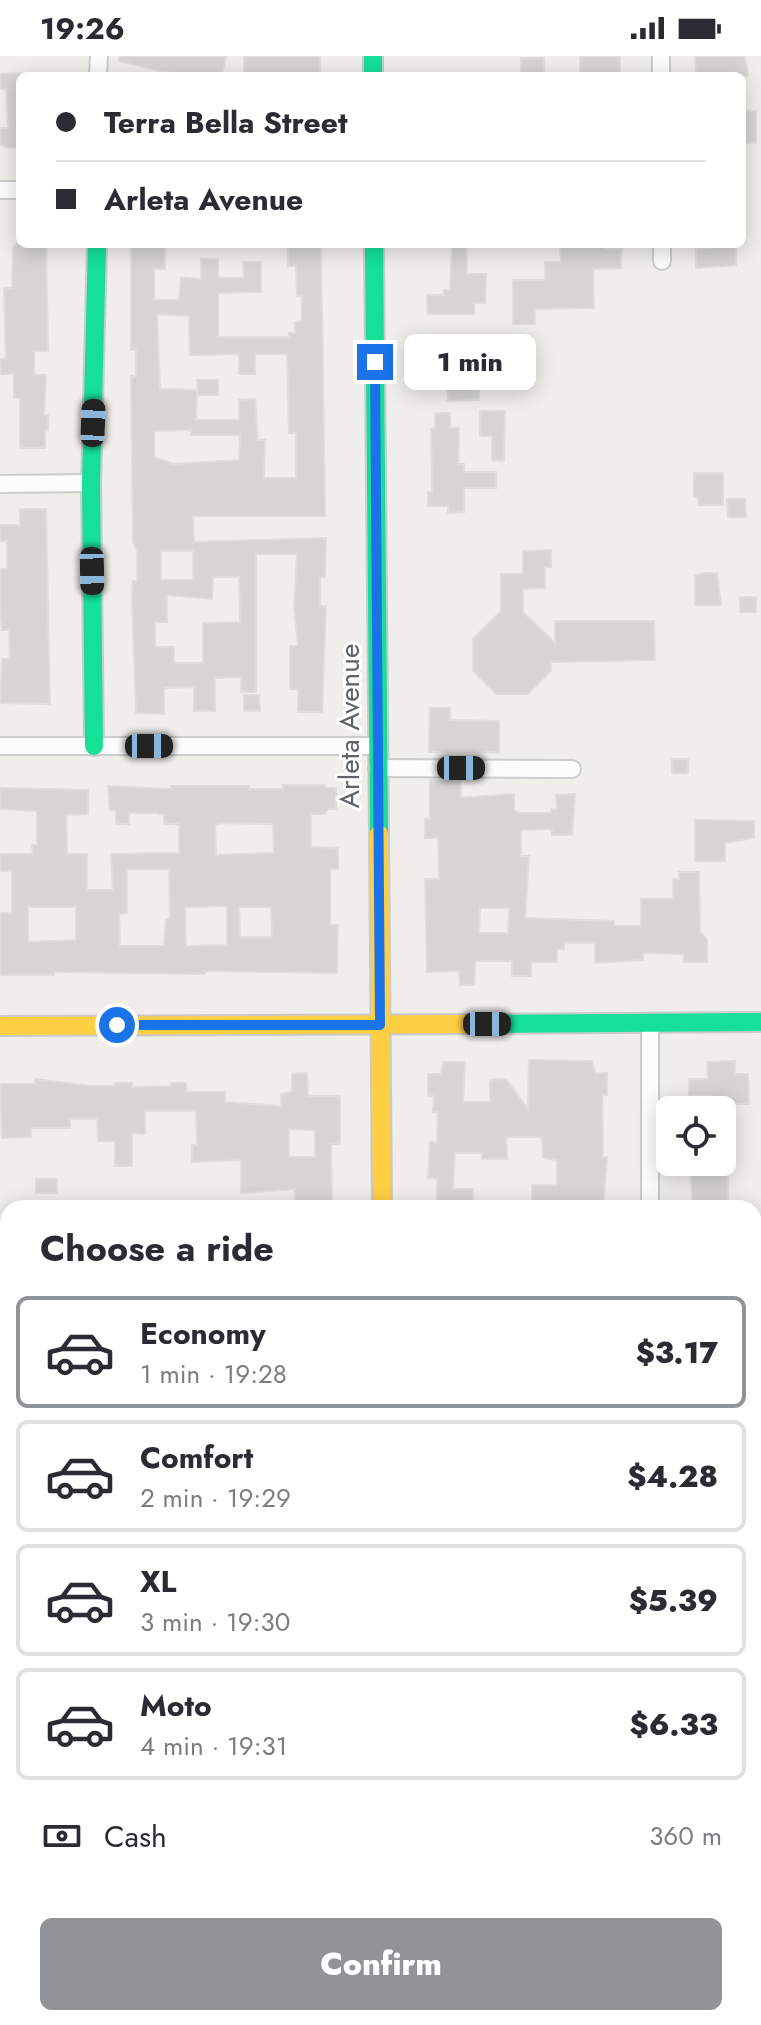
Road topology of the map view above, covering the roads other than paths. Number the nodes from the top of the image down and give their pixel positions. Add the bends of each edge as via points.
1 (97, 248) edge
2 (374, 248) edge
3 (91, 483) junction
4 (0, 484) edge
5 (0, 746) edge
6 (94, 746) junction
7 (377, 746) junction
8 (377, 768) junction
9 (572, 769) dead end
10 (761, 1022) edge
11 (650, 1023) junction
12 (380, 1025) junction
13 (0, 1026) edge
14 (382, 1200) edge
15 (650, 1200) edge

1 - 3 main road
2 - 7 main road, Arleta Avenue
3 - 4 street
3 - 6 main road
5 - 6 street
6 - 7 street
7 - 8 main road, Arleta Avenue
8 - 9 street
8 - 12 main road, Arleta Avenue
10 - 11 main road
11 - 12 main road
11 - 15 street
12 - 13 main road
12 - 14 main road, Arleta Avenue

